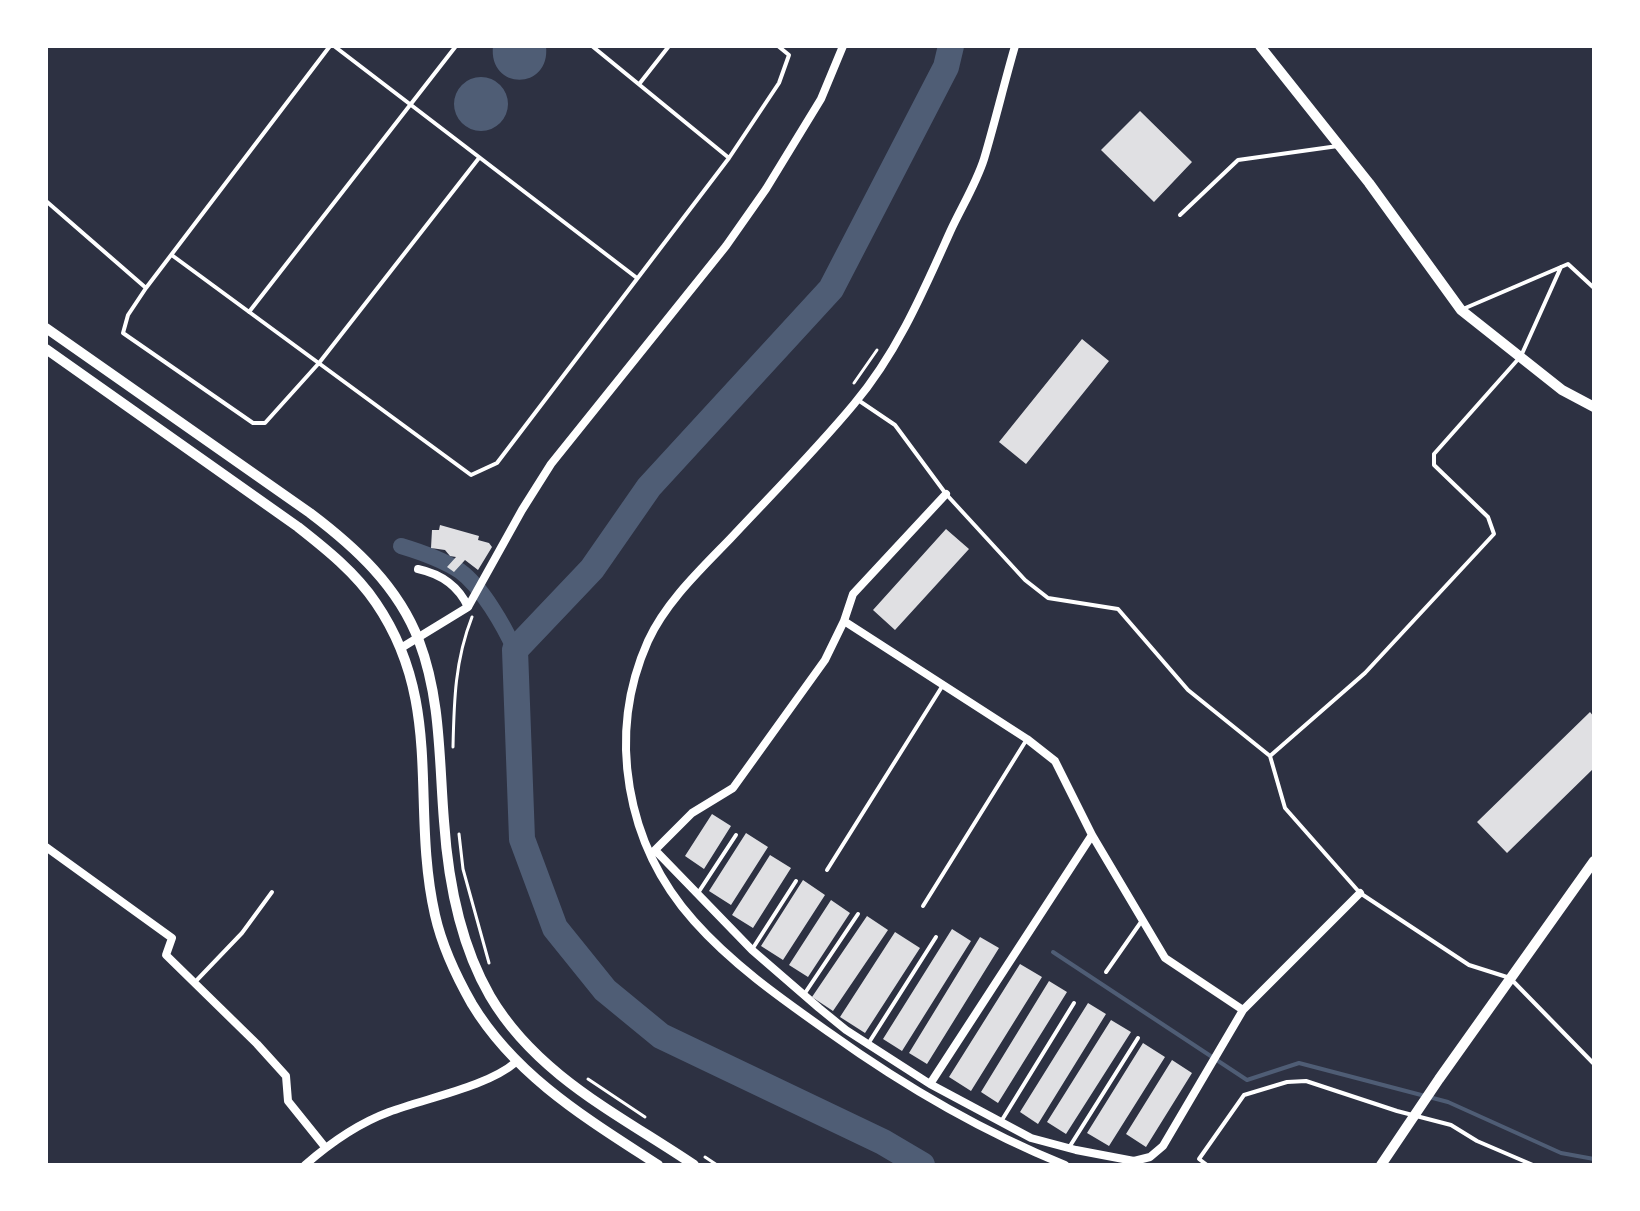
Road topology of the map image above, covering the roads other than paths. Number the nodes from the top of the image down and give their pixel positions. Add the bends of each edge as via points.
1 (332, 46) edge
2 (456, 46) edge
3 (592, 46) edge
4 (669, 46) edge
5 (778, 46) edge
6 (843, 46) edge
7 (1015, 46) edge
8 (1260, 46) edge
9 (640, 83) junction
10 (410, 105) junction
11 (1340, 146) junction
12 (479, 158) junction
13 (729, 158) junction
14 (46, 201) edge
15 (1180, 215) dead end
16 (173, 256) junction
17 (1561, 267) junction
18 (637, 278) junction
19 (146, 288) junction
20 (1594, 288) edge
21 (1461, 310) junction
22 (249, 312) junction
23 (46, 328) edge
24 (46, 349) edge
25 (1521, 356) junction
26 (319, 363) junction
27 (858, 400) junction
28 (1594, 407) edge
29 (946, 494) junction
30 (418, 569) dead end
31 (468, 607) junction
32 (844, 621) junction
33 (418, 638) junction
34 (401, 648) junction
35 (943, 685) junction
36 (1027, 739) junction
37 (1270, 756) junction
38 (736, 835) dead end
39 (1092, 835) junction
40 (46, 847) edge
41 (1594, 861) edge
42 (827, 870) dead end
43 (796, 881) dead end
44 (272, 892) dead end
45 (1360, 893) junction
46 (697, 895) junction
47 (923, 906) dead end
48 (858, 914) dead end
49 (1142, 920) junction
50 (936, 937) dead end
51 (752, 950) junction
52 (1106, 972) dead end
53 (1510, 978) junction
54 (194, 983) junction
55 (804, 995) junction
56 (1074, 1003) dead end
57 (1243, 1010) junction
58 (1138, 1038) dead end
59 (868, 1044) junction
60 (516, 1062) junction
61 (1594, 1064) edge
62 (930, 1084) junction
63 (1413, 1116) junction
64 (1001, 1122) junction
65 (325, 1147) junction
66 (1068, 1148) junction
67 (305, 1165) edge
68 (658, 1165) edge
69 (694, 1165) edge
70 (1065, 1165) edge
71 (1207, 1165) edge
72 (1381, 1165) edge
73 (1533, 1165) edge

1 - 10 lane
1 - 16 lane
2 - 10 lane
3 - 9 lane
4 - 9 lane
5 - 13 lane via 789,55 779,83
6 - 31 street via 821,99 766,189 551,464
7 - 27 street via 983,163 913,317
8 - 11 street
9 - 13 lane
10 - 12 lane
10 - 22 lane
11 - 15 lane via 1238,160
11 - 21 street
12 - 18 lane
12 - 26 lane
13 - 18 lane
14 - 19 lane
16 - 19 lane
16 - 22 lane
17 - 20 lane via 1568,264
17 - 21 lane
17 - 25 lane
18 - 26 lane via 497,463 471,475
19 - 26 lane via 123,333 253,423 265,423
21 - 25 street
22 - 26 lane
23 - 33 street via 350,544 394,595
24 - 34 street via 324,548 372,597
25 - 28 street via 1562,390
25 - 37 lane via 1434,454 1434,465 1488,517 1494,534 1365,673
27 - 29 lane via 895,425
27 - 70 street via 690,580 649,638 628,699 625,750 630,799 646,846 671,891 737,963 867,1060 937,1103
29 - 32 street via 853,594
29 - 37 lane via 1048,598 1118,609 1188,690
30 - 31 street via 450,582
31 - 33 street
32 - 35 street
32 - 46 street via 825,660 733,788 692,813 655,850
33 - 34 street
33 - 69 street via 437,716 450,874 462,930 484,985 526,1044 560,1077
34 - 60 street via 422,731 435,914 469,998
35 - 36 street
35 - 42 lane
36 - 39 street via 1055,761
36 - 47 lane
37 - 45 lane via 1285,808
38 - 46 lane
39 - 49 street
39 - 62 street
40 - 54 street via 172,938 166,955
41 - 53 street
43 - 51 lane
44 - 54 lane
45 - 53 lane via 1469,965
45 - 57 street
46 - 51 street
48 - 55 lane
49 - 52 lane
49 - 57 street via 1165,958
50 - 59 lane
51 - 55 street
53 - 61 lane
53 - 63 street
54 - 65 street via 286,1076 288,1101
55 - 59 street
56 - 64 lane
57 - 66 street via 1163,1146 1150,1157 1134,1161
58 - 66 lane
59 - 62 street
60 - 65 street via 438,1097 385,1113
60 - 68 street via 555,1097
62 - 64 street
63 - 71 lane via 1306,1081 1287,1082 1244,1095 1199,1159
63 - 72 street
63 - 73 lane via 1451,1125
64 - 66 street via 1031,1138
65 - 67 street

